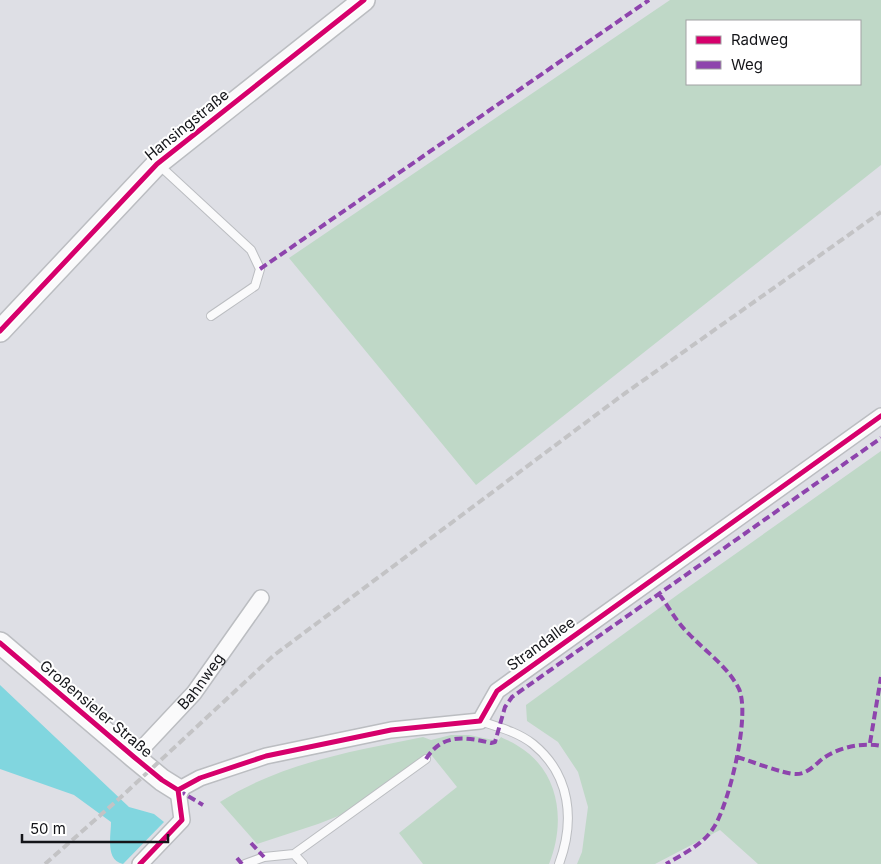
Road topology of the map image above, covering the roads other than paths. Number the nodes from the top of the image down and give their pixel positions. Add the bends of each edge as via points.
1 (364, 0) edge
2 (157, 164) junction
3 (211, 316) dead end
4 (0, 331) edge
5 (881, 416) edge
6 (261, 598) dead end
7 (0, 643) edge
8 (480, 721) junction
9 (134, 757) junction
10 (426, 759) dead end
11 (178, 790) junction
12 (294, 854) junction
13 (140, 864) edge
14 (245, 864) edge
15 (303, 864) edge
16 (559, 864) edge

1 - 2 street, Hansingstraße
2 - 3 lane via 251,250 260,269 255,286
2 - 4 street, Hansingstraße
5 - 8 street, Strandallee via 497,691
6 - 9 street, Bahnweg via 194,693
7 - 9 street, Großensieler Straße
8 - 11 street via 390,730 266,756 200,778
8 - 16 lane via 511,731 533,744 552,764 563,784 568,808 568,830
9 - 11 street, Großensieler Straße
10 - 12 lane
11 - 13 street via 182,820
12 - 14 lane via 264,857
12 - 15 lane

